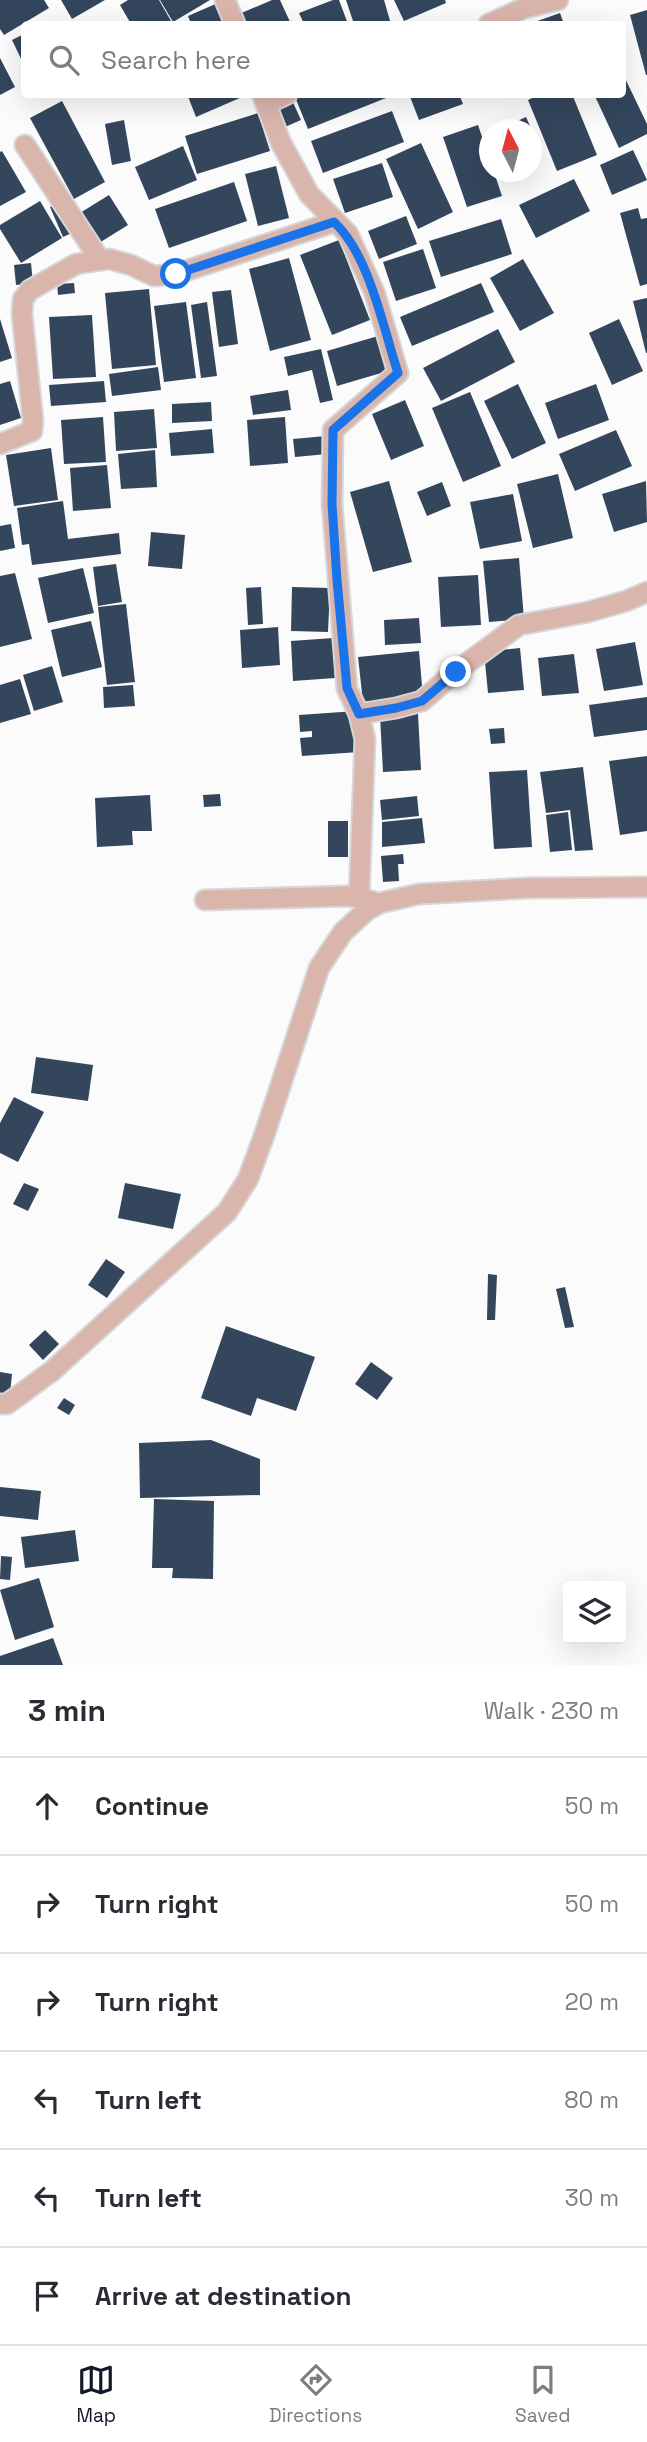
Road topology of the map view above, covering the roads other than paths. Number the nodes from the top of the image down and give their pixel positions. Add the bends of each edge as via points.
1 (225, 0) edge
2 (558, 0) edge
3 (233, 21) edge
4 (496, 21) edge
5 (264, 99) edge
6 (25, 145) dead end
7 (334, 222) junction
8 (100, 260) junction
9 (0, 444) edge
10 (647, 592) edge
11 (359, 714) junction
12 (647, 887) edge
13 (359, 898) junction
14 (205, 900) dead end
15 (380, 903) junction
16 (4, 1404) edge
17 (0, 1424) edge

1 - 3 street
2 - 4 street
5 - 7 street via 309,194
6 - 8 street
7 - 8 street via 176,274 154,276 131,265
7 - 11 street via 348,234 374,294 398,373 333,430 337,580 347,688
8 - 9 street via 76,264 30,290 23,299 32,430
10 - 11 street via 587,612 519,625 422,701
11 - 13 street via 365,739
12 - 15 street via 419,894
13 - 14 street
13 - 15 street
15 - 16 street via 343,932 319,968 248,1179 227,1212 52,1371
16 - 17 street

